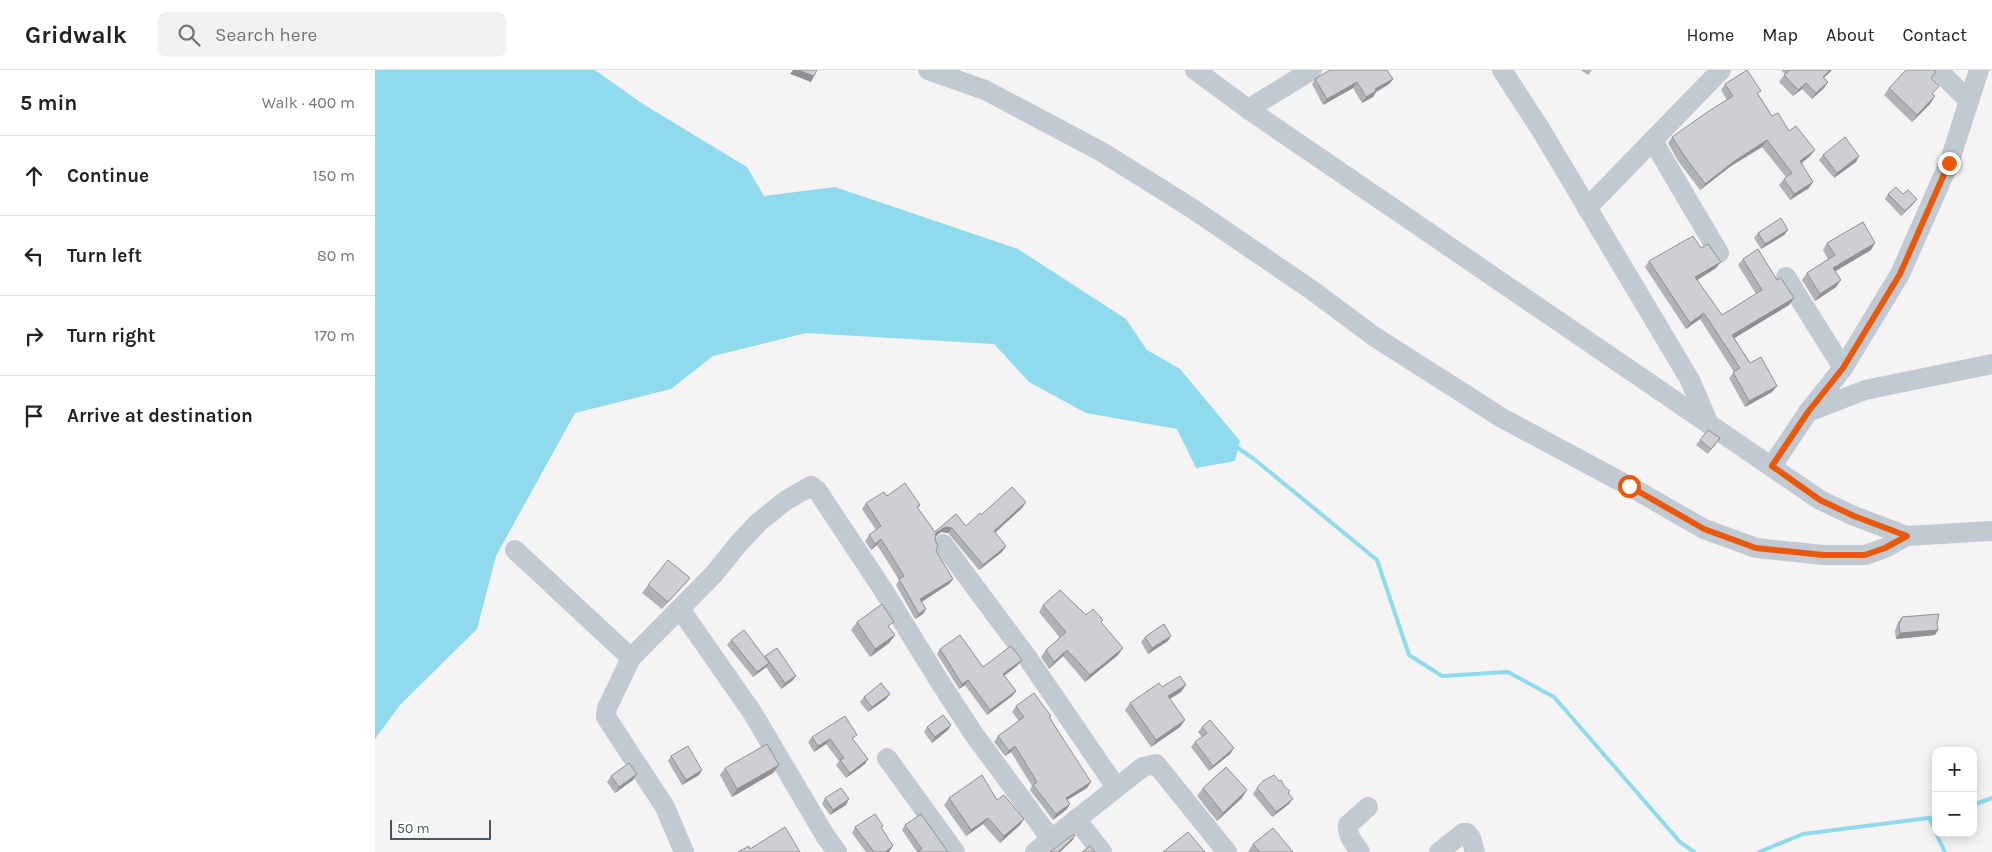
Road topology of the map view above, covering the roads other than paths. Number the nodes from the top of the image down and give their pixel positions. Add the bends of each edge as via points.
1 (928, 70) edge
2 (1195, 70) edge
3 (1312, 70) edge
4 (1503, 70) edge
5 (1721, 70) edge
6 (1938, 70) edge
7 (1979, 70) edge
8 (1969, 101) junction
9 (1248, 109) junction
10 (1653, 141) junction
11 (1587, 208) junction
12 (1719, 253) dead end
13 (1786, 277) dead end
14 (1992, 364) edge
15 (1843, 368) junction
16 (1808, 412) junction
17 (1708, 422) junction
18 (1772, 466) junction
19 (1992, 531) edge
20 (1907, 536) junction
21 (943, 544) dead end
22 (515, 550) dead end
23 (680, 609) junction
24 (631, 658) junction
25 (887, 758) dead end
26 (1116, 787) junction
27 (1368, 807) dead end
28 (1076, 819) junction
29 (1051, 839) junction
30 (685, 852) edge
31 (837, 852) edge
32 (955, 852) edge
33 (1035, 852) edge
34 (1102, 852) edge
35 (1227, 852) edge
36 (1360, 852) edge
37 (1439, 852) edge
38 (1475, 852) edge

1 - 20 street via 985,90 1102,152 1193,209 1313,290 1375,337 1502,418 1704,529 1756,548 1823,555 1865,555
2 - 9 street
3 - 9 street
4 - 11 street
5 - 10 street
6 - 8 street
7 - 8 street
8 - 15 street via 1949,163 1900,274
9 - 17 street
10 - 11 street
10 - 12 street
11 - 17 street via 1691,380
13 - 15 street
14 - 16 street via 1865,390
15 - 16 street
16 - 18 street
17 - 18 street
18 - 20 street via 1820,500
19 - 20 street
21 - 26 street via 1027,657
22 - 24 street
23 - 24 street
23 - 29 street via 758,523 785,501 811,486 817,490 882,588 973,733
23 - 31 street via 752,712
24 - 30 street via 607,708 606,717 665,807
25 - 32 street
26 - 28 street
26 - 35 street via 1143,767 1156,764
27 - 36 street via 1348,825 1351,839
28 - 29 street
28 - 34 street
29 - 33 street
37 - 38 street via 1463,833 1471,838

